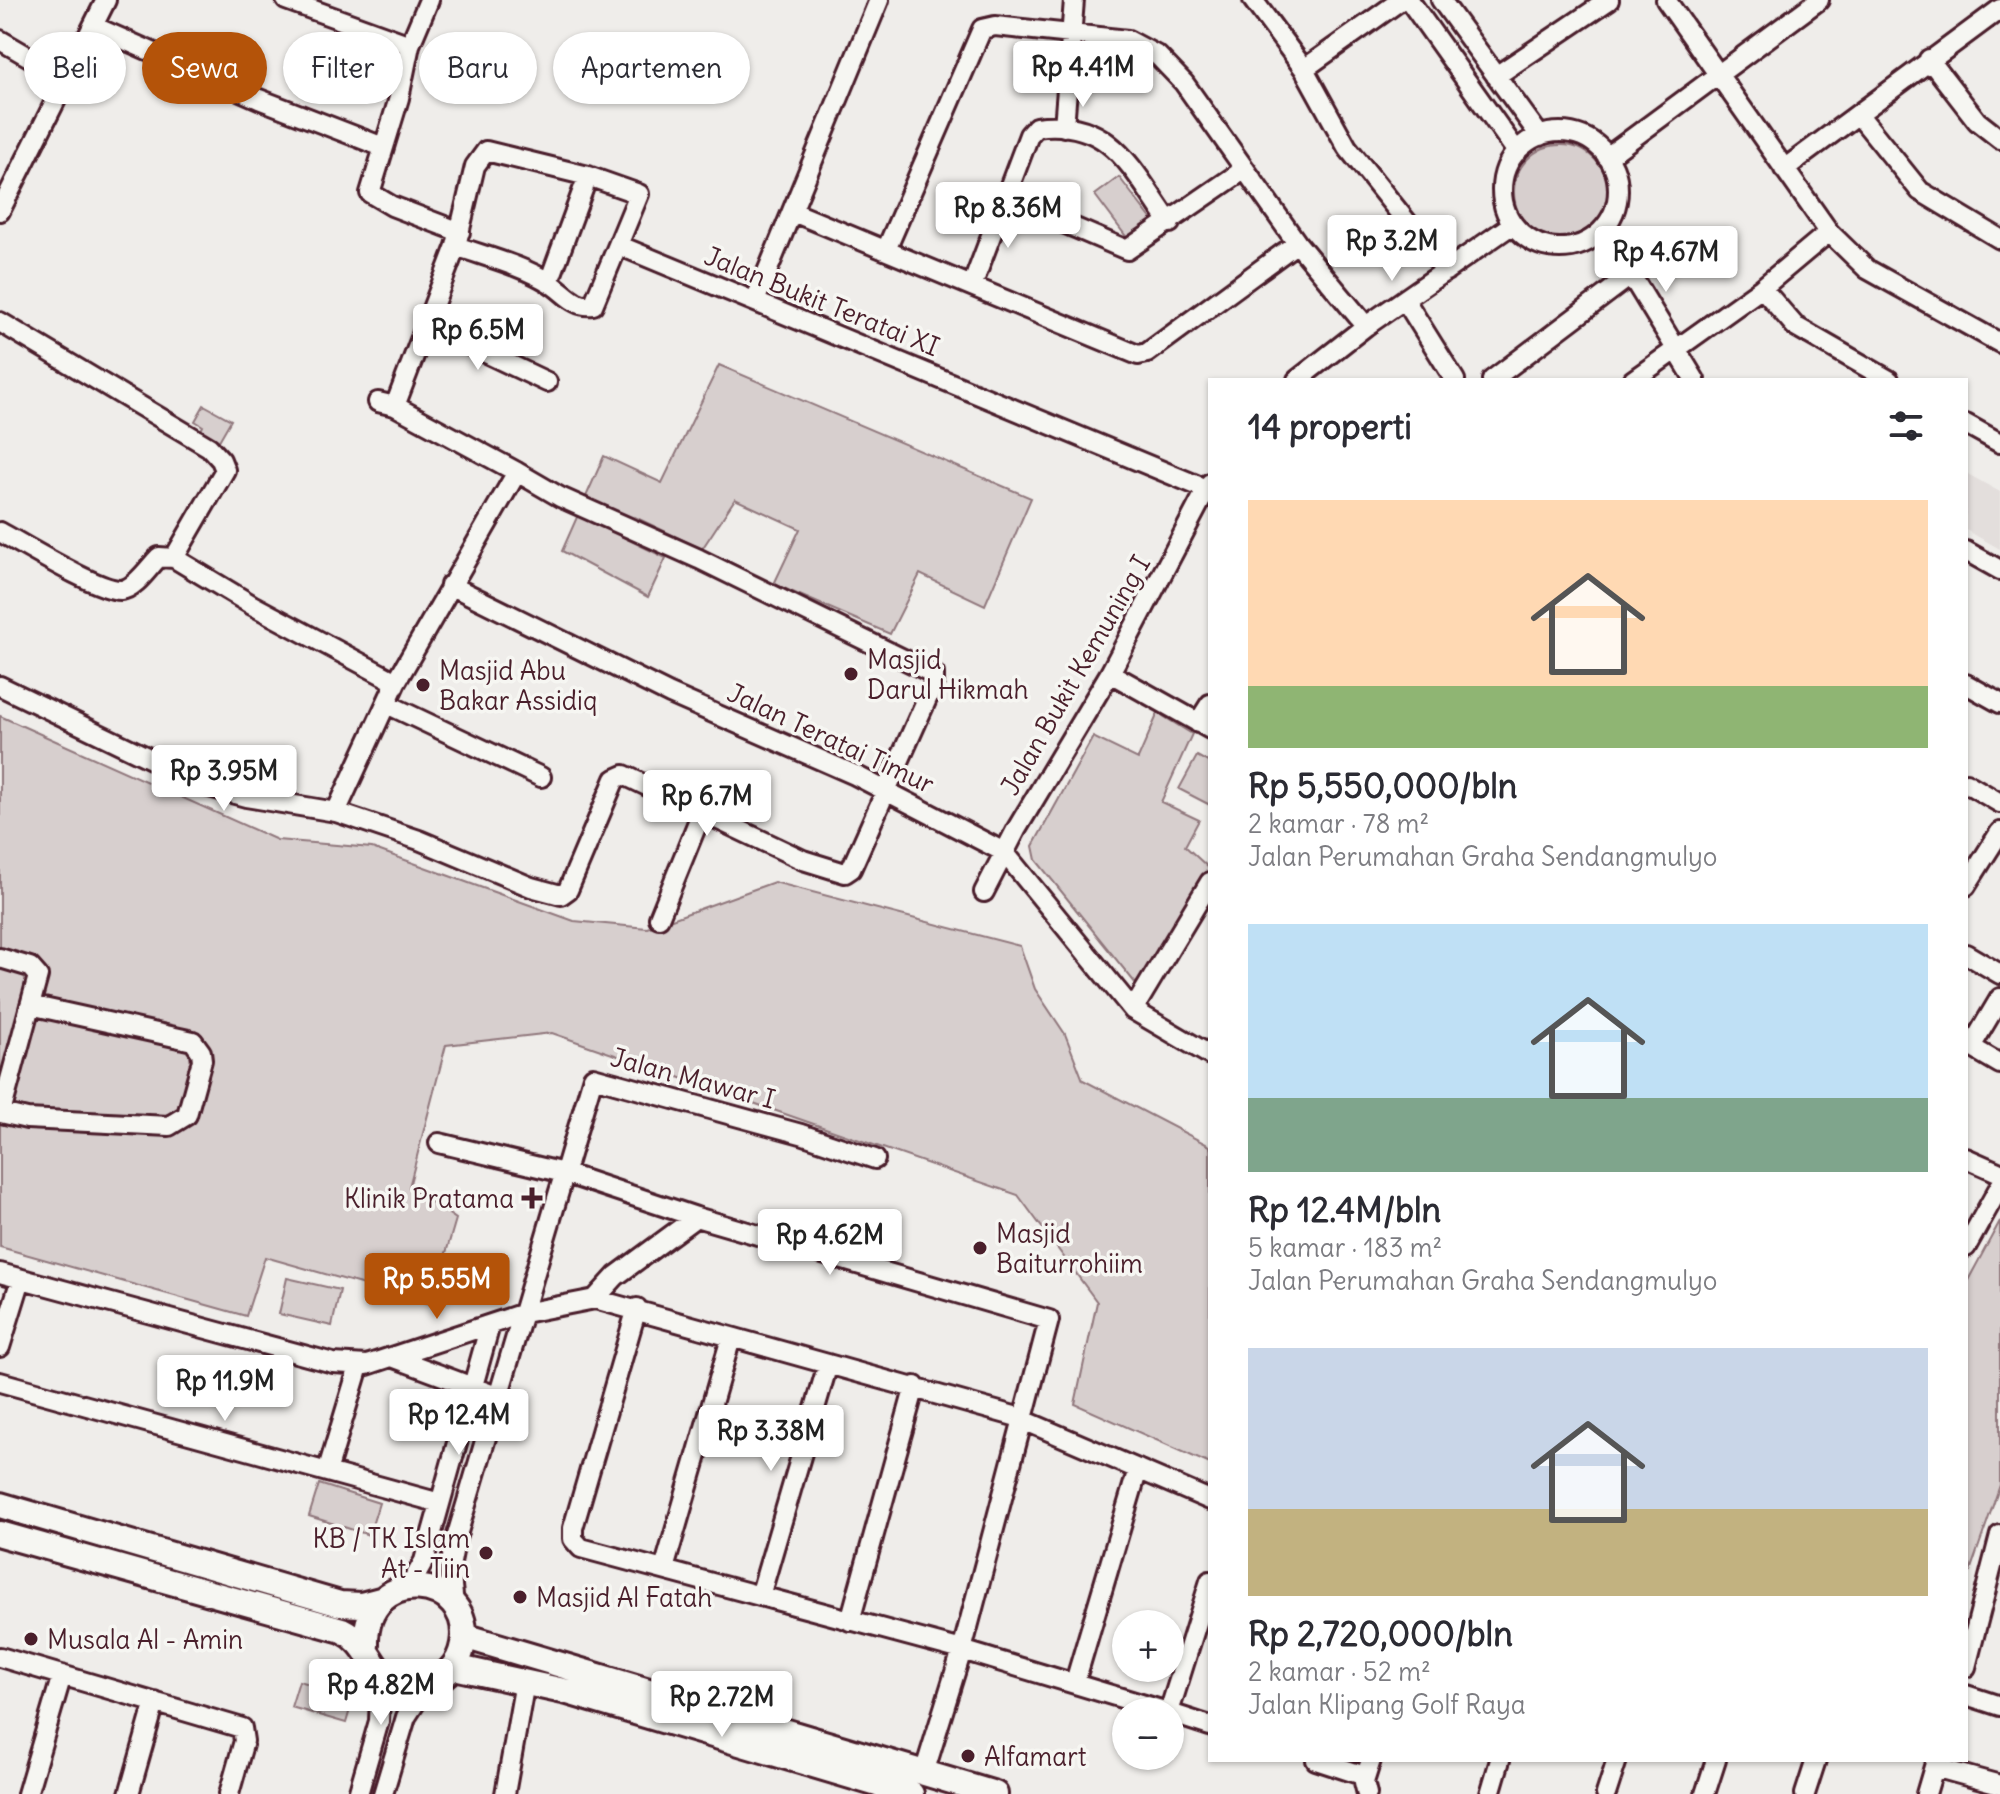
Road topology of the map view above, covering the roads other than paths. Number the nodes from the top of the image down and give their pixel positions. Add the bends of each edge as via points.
1 (106, 0) edge
2 (286, 0) edge
3 (342, 0) edge
4 (429, 0) edge
5 (1074, 0) edge
6 (1253, 0) edge
7 (1401, 0) edge
8 (1409, 0) edge
9 (1441, 0) edge
10 (1609, 0) edge
11 (1666, 0) edge
12 (1815, 1) edge
13 (871, 4) edge
14 (2000, 9) edge
15 (335, 18) junction
16 (93, 26) junction
17 (90, 32) edge
18 (1072, 33) junction
19 (0, 40) edge
20 (410, 45) junction
21 (24, 54) edge
22 (1929, 59) junction
23 (1304, 69) junction
24 (1718, 75) junction
25 (1496, 76) junction
26 (54, 104) edge
27 (1858, 114) junction
28 (1064, 127) junction
29 (1540, 136) junction
30 (2000, 139) edge
31 (383, 147) junction
32 (1517, 152) junction
33 (1607, 157) junction
34 (1245, 169) junction
35 (1784, 169) junction
36 (588, 176) junction
37 (1005, 198) junction
38 (1, 207) edge
39 (793, 212) junction
40 (1170, 223) junction
41 (1513, 224) junction
42 (1603, 229) junction
43 (1829, 232) junction
44 (458, 239) junction
45 (2000, 239) edge
46 (1297, 243) junction
47 (618, 245) junction
48 (886, 250) junction
49 (1446, 271) junction
50 (1630, 276) junction
51 (549, 282) junction
52 (972, 286) junction
53 (1762, 288) junction
54 (1405, 300) junction
55 (755, 301) junction
56 (0, 322) edge
57 (427, 325) junction
58 (1366, 326) junction
59 (2000, 343) edge
60 (1676, 350) junction
61 (1300, 378) edge
62 (1454, 378) edge
63 (1495, 378) edge
64 (1636, 378) edge
65 (1694, 378) edge
66 (1886, 378) edge
67 (547, 382) dead end
68 (1968, 425) edge
69 (2000, 443) edge
70 (517, 472) junction
71 (1208, 486) edge
72 (0, 532) edge
73 (1968, 552) edge
74 (174, 558) junction
75 (2000, 570) edge
76 (450, 585) junction
77 (1110, 673) junction
78 (396, 682) junction
79 (1968, 685) edge
80 (0, 686) edge
81 (2000, 703) edge
82 (387, 704) junction
83 (1204, 726) edge
84 (541, 777) dead end
85 (1968, 784) edge
86 (885, 791) junction
87 (2000, 803) edge
88 (336, 812) junction
89 (702, 812) junction
90 (2000, 832) edge
91 (1004, 852) junction
92 (1968, 879) edge
93 (1208, 885) edge
94 (984, 892) dead end
95 (659, 918) dead end
96 (1968, 955) edge
97 (0, 958) edge
98 (2000, 974) edge
99 (2000, 998) edge
100 (30, 1005) junction
101 (1133, 1010) junction
102 (1968, 1046) edge
103 (1208, 1054) edge
104 (2000, 1064) edge
105 (0, 1114) edge
106 (439, 1143) dead end
107 (875, 1159) dead end
108 (1968, 1159) edge
109 (564, 1173) junction
110 (2000, 1173) edge
111 (2000, 1186) edge
112 (696, 1217) junction
113 (1968, 1243) edge
114 (0, 1273) edge
115 (21, 1279) junction
116 (595, 1299) junction
117 (637, 1308) junction
118 (524, 1313) junction
119 (490, 1325) junction
120 (731, 1338) junction
121 (0, 1347) edge
122 (395, 1358) junction
123 (828, 1364) junction
124 (359, 1366) junction
125 (0, 1382) edge
126 (915, 1386) junction
127 (472, 1388) junction
128 (499, 1397) junction
129 (1023, 1420) junction
130 (1138, 1469) junction
131 (327, 1472) junction
132 (1208, 1499) edge
133 (440, 1503) junction
134 (0, 1505) edge
135 (0, 1534) edge
136 (2000, 1535) edge
137 (664, 1569) junction
138 (410, 1586) junction
139 (1208, 1587) edge
140 (760, 1596) junction
141 (380, 1600) junction
142 (454, 1605) junction
143 (850, 1621) junction
144 (464, 1636) junction
145 (366, 1645) junction
146 (962, 1650) junction
147 (0, 1657) edge
148 (1968, 1659) edge
149 (454, 1667) junction
150 (381, 1674) junction
151 (62, 1675) junction
152 (525, 1682) junction
153 (1075, 1682) junction
154 (427, 1685) junction
155 (1968, 1696) edge
156 (1125, 1698) edge
157 (1173, 1698) edge
158 (155, 1702) junction
159 (2000, 1706) edge
160 (1184, 1717) edge
161 (1208, 1725) edge
162 (811, 1752) junction
163 (1322, 1762) edge
164 (1499, 1762) edge
165 (1616, 1762) edge
166 (1715, 1762) edge
167 (1815, 1762) edge
168 (1935, 1763) edge
169 (924, 1773) junction
170 (1368, 1777) edge
171 (2000, 1785) edge
172 (27, 1794) edge
173 (129, 1794) edge
174 (229, 1794) edge
175 (358, 1794) edge
176 (383, 1794) edge
177 (505, 1794) edge
178 (911, 1794) edge
179 (995, 1794) edge
180 (1490, 1794) edge
181 (1606, 1794) edge
182 (1705, 1794) edge
183 (1805, 1794) edge
184 (1926, 1794) edge

1 - 16 street
2 - 15 street
3 - 15 street
4 - 20 street
5 - 18 street
6 - 23 street
7 - 23 street
8 - 32 street
9 - 25 street
10 - 25 street
11 - 24 street
12 - 24 street
13 - 39 street
14 - 22 street
15 - 20 street
16 - 17 street
16 - 31 street
18 - 28 street
18 - 34 street via 1128,40 1158,56 1184,83
18 - 48 street via 982,29
19 - 21 street
20 - 31 street
22 - 27 street
22 - 30 street via 1977,121
23 - 49 street via 1347,147
24 - 33 street
24 - 35 street
25 - 29 street
26 - 38 street
27 - 35 street
27 - 45 street via 1920,191
28 - 37 street via 1036,127 1029,135
28 - 40 street via 1109,140
29 - 32 street
29 - 33 street via 1575,135
31 - 44 street via 370,193
32 - 41 street via 1502,187
33 - 42 street via 1617,193
34 - 40 street
34 - 46 street
35 - 43 street
36 - 44 street via 486,151 475,166
36 - 47 street via 639,194
36 - 51 street
37 - 40 street via 1127,250
37 - 52 street
39 - 48 street
39 - 55 street
41 - 42 street via 1532,241 1556,248 1582,244
41 - 49 street
42 - 50 street
43 - 53 street
43 - 59 street via 1867,269
44 - 51 street
44 - 57 street
46 - 52 street via 1143,355
46 - 58 street
47 - 51 street via 593,305 577,304
47 - 55 street, Jalan Bukit Teratai XI
48 - 52 street
49 - 54 street
50 - 60 street
50 - 63 street
53 - 60 street
53 - 66 street via 1795,326
54 - 58 street
54 - 62 street
55 - 71 street, Jalan Bukit Teratai XI
56 - 74 street via 209,447 221,460 225,470
57 - 67 street
57 - 70 street via 386,404
58 - 61 street
60 - 64 street
60 - 65 street
68 - 69 street
70 - 76 street
70 - 86 street via 932,671 934,683
71 - 77 street, Jalan Bukit Kemuning I
72 - 74 street via 88,579 121,590 132,586 159,557
73 - 75 street
74 - 78 street
76 - 78 street
76 - 86 street, Jalan Teratai Timur via 670,694
77 - 83 street
77 - 91 street, Jalan Bukit Kemuning I
78 - 82 street
79 - 81 street
80 - 88 street via 209,787
82 - 84 street
82 - 88 street
85 - 87 street
86 - 89 street via 845,873 812,864
86 - 91 street, Jalan Teratai Timur
88 - 89 street via 558,895 568,890 619,777 631,776
89 - 95 street
90 - 92 street
91 - 94 street, Jalan Bukit Kemuning I
91 - 101 street, Jalan Teratai Timur
93 - 101 street
96 - 98 street
97 - 100 street via 30,967 38,976
99 - 102 street
100 - 105 street
100 - 105 street via 193,1041 202,1060 191,1102 187,1115 169,1126
101 - 103 street
102 - 104 street
106 - 109 street
107 - 109 street, Jalan Mawar I via 593,1077
108 - 110 street
109 - 112 street
109 - 118 street, Jalan Mawar I
111 - 113 street
112 - 116 street via 616,1276
112 - 129 street via 1049,1320
114 - 115 street
115 - 121 street
115 - 124 street
116 - 117 street
116 - 118 street
117 - 120 street
117 - 137 street via 572,1534 585,1551
118 - 119 street
118 - 128 street, Jalan Mawar I
119 - 122 street
119 - 127 street
120 - 123 street
120 - 137 street
122 - 124 street
122 - 127 street
123 - 126 street
123 - 140 street
124 - 131 street
125 - 131 street
126 - 129 street
126 - 143 street
127 - 128 street
127 - 133 street
128 - 142 street, Jalan Mawar I via 455,1542 450,1567
129 - 130 street
129 - 146 street
130 - 132 street
130 - 153 street
131 - 133 street
133 - 138 street via 424,1561
134 - 141 main road via 340,1604
135 - 145 main road via 342,1630
136 - 148 street
137 - 140 street
138 - 141 main road
138 - 142 main road via 426,1588
139 - 157 street
140 - 143 street
141 - 145 main road via 365,1629
142 - 144 main road
143 - 146 street
144 - 149 main road
144 - 162 main road
145 - 150 main road
146 - 153 street
146 - 169 street
147 - 151 street
149 - 152 main road
149 - 154 main road
150 - 154 main road via 411,1686
150 - 175 street via 380,1713
151 - 158 street
151 - 172 street
152 - 162 main road
152 - 177 street
153 - 156 street
154 - 176 street via 406,1717
155 - 159 street
158 - 173 street
158 - 174 street via 242,1728 244,1741
160 - 161 street
162 - 169 main road
162 - 178 main road
163 - 170 street
164 - 180 street
165 - 181 street
166 - 182 street
167 - 183 street
168 - 171 street
168 - 184 street
169 - 179 main road

